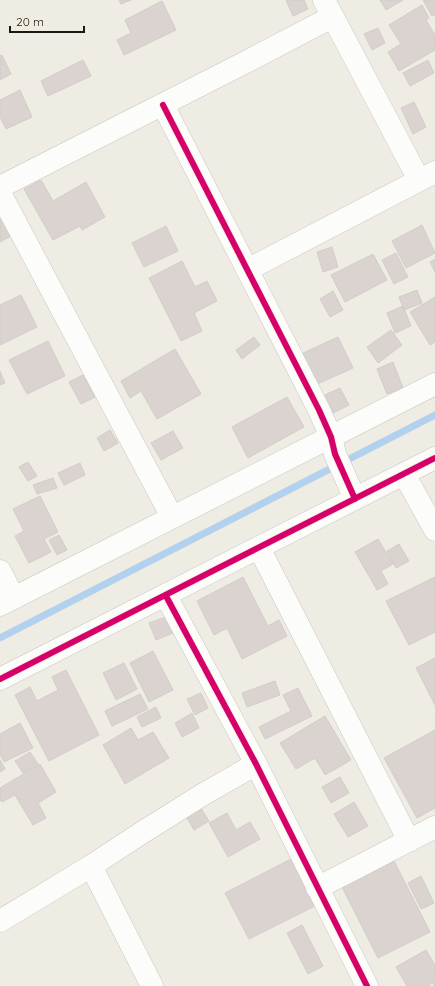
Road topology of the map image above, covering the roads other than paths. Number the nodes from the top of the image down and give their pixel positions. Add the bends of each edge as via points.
1 (328, 8) edge
2 (163, 104) junction
3 (427, 176) edge
4 (0, 187) edge
5 (0, 192) edge
6 (247, 270) junction
7 (435, 384) edge
8 (331, 437) junction
9 (435, 458) edge
10 (404, 474) junction
11 (355, 499) junction
12 (172, 517) junction
13 (435, 530) edge
14 (259, 548) junction
15 (0, 572) edge
16 (166, 596) junction
17 (7, 602) edge
18 (0, 679) edge
19 (256, 764) junction
20 (435, 827) edge
21 (409, 841) junction
22 (91, 866) junction
23 (317, 888) junction
24 (0, 921) edge
25 (152, 986) edge
26 (367, 986) edge

1 - 2 street
1 - 3 street
2 - 4 street
2 - 6 street
3 - 6 street
5 - 12 street
6 - 8 street
7 - 8 street
8 - 11 street via 335,454
8 - 12 street
9 - 10 street
10 - 11 street
10 - 13 street
11 - 14 street
12 - 17 street
14 - 16 street
14 - 21 street
15 - 17 street
16 - 18 street
16 - 19 street
19 - 22 street via 202,795
19 - 23 street
20 - 21 street
21 - 23 street
22 - 24 street
22 - 25 street
23 - 26 street

